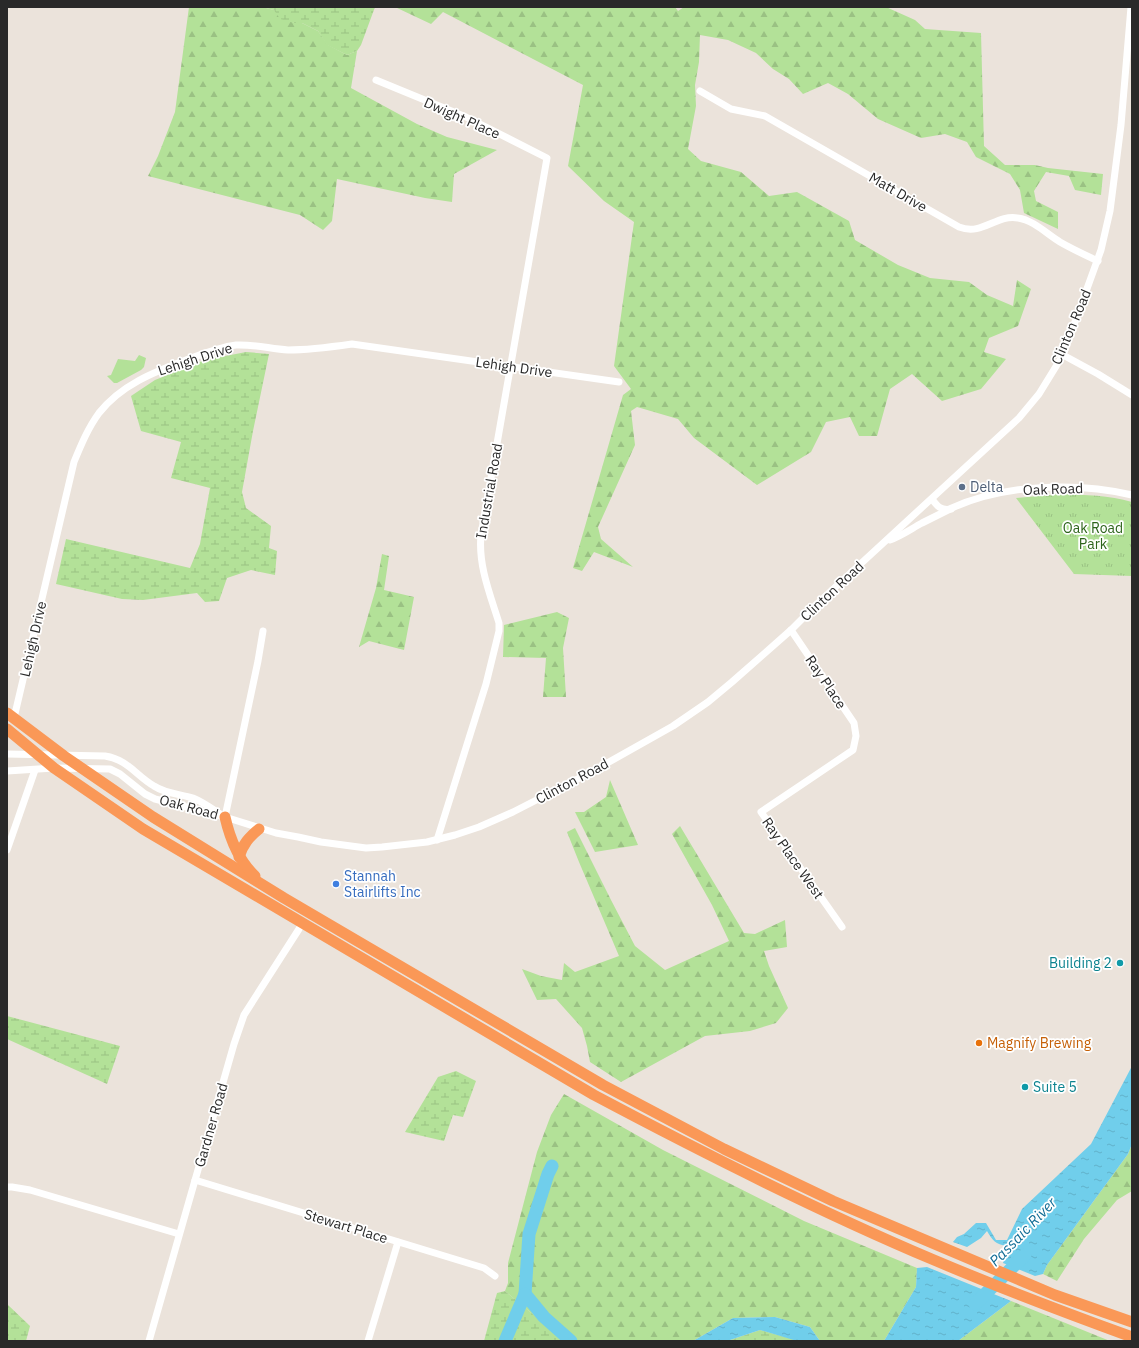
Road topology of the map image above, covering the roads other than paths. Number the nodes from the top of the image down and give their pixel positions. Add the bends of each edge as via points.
1 (1131, 7) edge
2 (1131, 37) edge
3 (376, 80) dead end
4 (700, 91) dead end
5 (547, 158) joint
6 (1098, 261) junction
7 (1063, 355) junction
8 (510, 367) junction
9 (618, 382) dead end
10 (1132, 395) edge
11 (1132, 495) edge
12 (932, 499) junction
13 (952, 508) junction
14 (886, 542) junction
15 (791, 630) junction
16 (263, 631) dead end
17 (11, 715) edge
18 (7, 729) edge
19 (856, 736) joint
20 (7, 754) edge
21 (40, 755) junction
22 (64, 756) junction
23 (54, 768) junction
24 (84, 769) junction
25 (35, 770) junction
26 (7, 771) edge
27 (225, 817) junction
28 (259, 829) junction
29 (437, 840) junction
30 (7, 850) edge
31 (239, 857) junction
32 (284, 898) junction
33 (302, 923) junction
34 (842, 927) dead end
35 (195, 1180) junction
36 (7, 1187) edge
37 (179, 1234) junction
38 (398, 1242) junction
39 (495, 1276) dead end
40 (1132, 1322) edge
41 (1132, 1337) edge
42 (150, 1341) edge
43 (368, 1341) edge

1 - 2 street, Clinton Road
2 - 6 street, Clinton Road via 1117,161 1107,226
3 - 5 street, Dwight Place via 466,117
4 - 6 street, Matt Drive via 731,109 765,116 959,227 978,229 1004,219 1018,218
5 - 8 street, Industrial Road
6 - 7 street, Clinton Road
7 - 10 street
7 - 12 street, Clinton Road via 1030,406
8 - 9 street, Lehigh Drive
8 - 17 street, Lehigh Drive via 352,344 287,350 236,345 196,356 138,380 99,413 74,462
8 - 29 street, Industrial Road via 479,548 482,568 499,623 499,632 486,684
11 - 13 street, Oak Road via 1085,487 1043,487 996,494
12 - 13 street via 942,509
12 - 14 street, Clinton Road
13 - 14 street, Oak Road
14 - 15 street, Clinton Road
15 - 19 street, Ray Place via 854,723
15 - 29 street, Clinton Road via 708,702 673,726 513,812
16 - 27 street
17 - 22 highway
18 - 21 highway
19 - 34 street, Ray Place West via 853,750 761,812
20 - 21 street, Oak Road
21 - 22 street, Oak Road
21 - 23 highway
22 - 24 highway
22 - 27 street, Oak Road via 114,757 154,786 204,803
23 - 24 street, Oak Road
23 - 25 street, Oak Road
23 - 33 highway via 143,829
24 - 27 street, Oak Road via 110,769 155,799
24 - 32 highway via 153,817
25 - 26 street, Oak Road
25 - 30 street
27 - 28 street, Clinton Road
27 - 31 highway
28 - 29 street, Clinton Road via 366,848
28 - 31 highway via 243,845
31 - 32 highway via 254,875
32 - 40 highway via 603,1086 674,1123 833,1201 1032,1285
33 - 35 street, Gardner Road via 244,1015
33 - 41 highway via 646,1123 809,1204 934,1260
35 - 37 street, Gardner Road
35 - 38 street, Stewart Place
36 - 37 street via 30,1190
37 - 42 street, Gardner Road
38 - 39 street, Stewart Place via 484,1268
38 - 43 street

